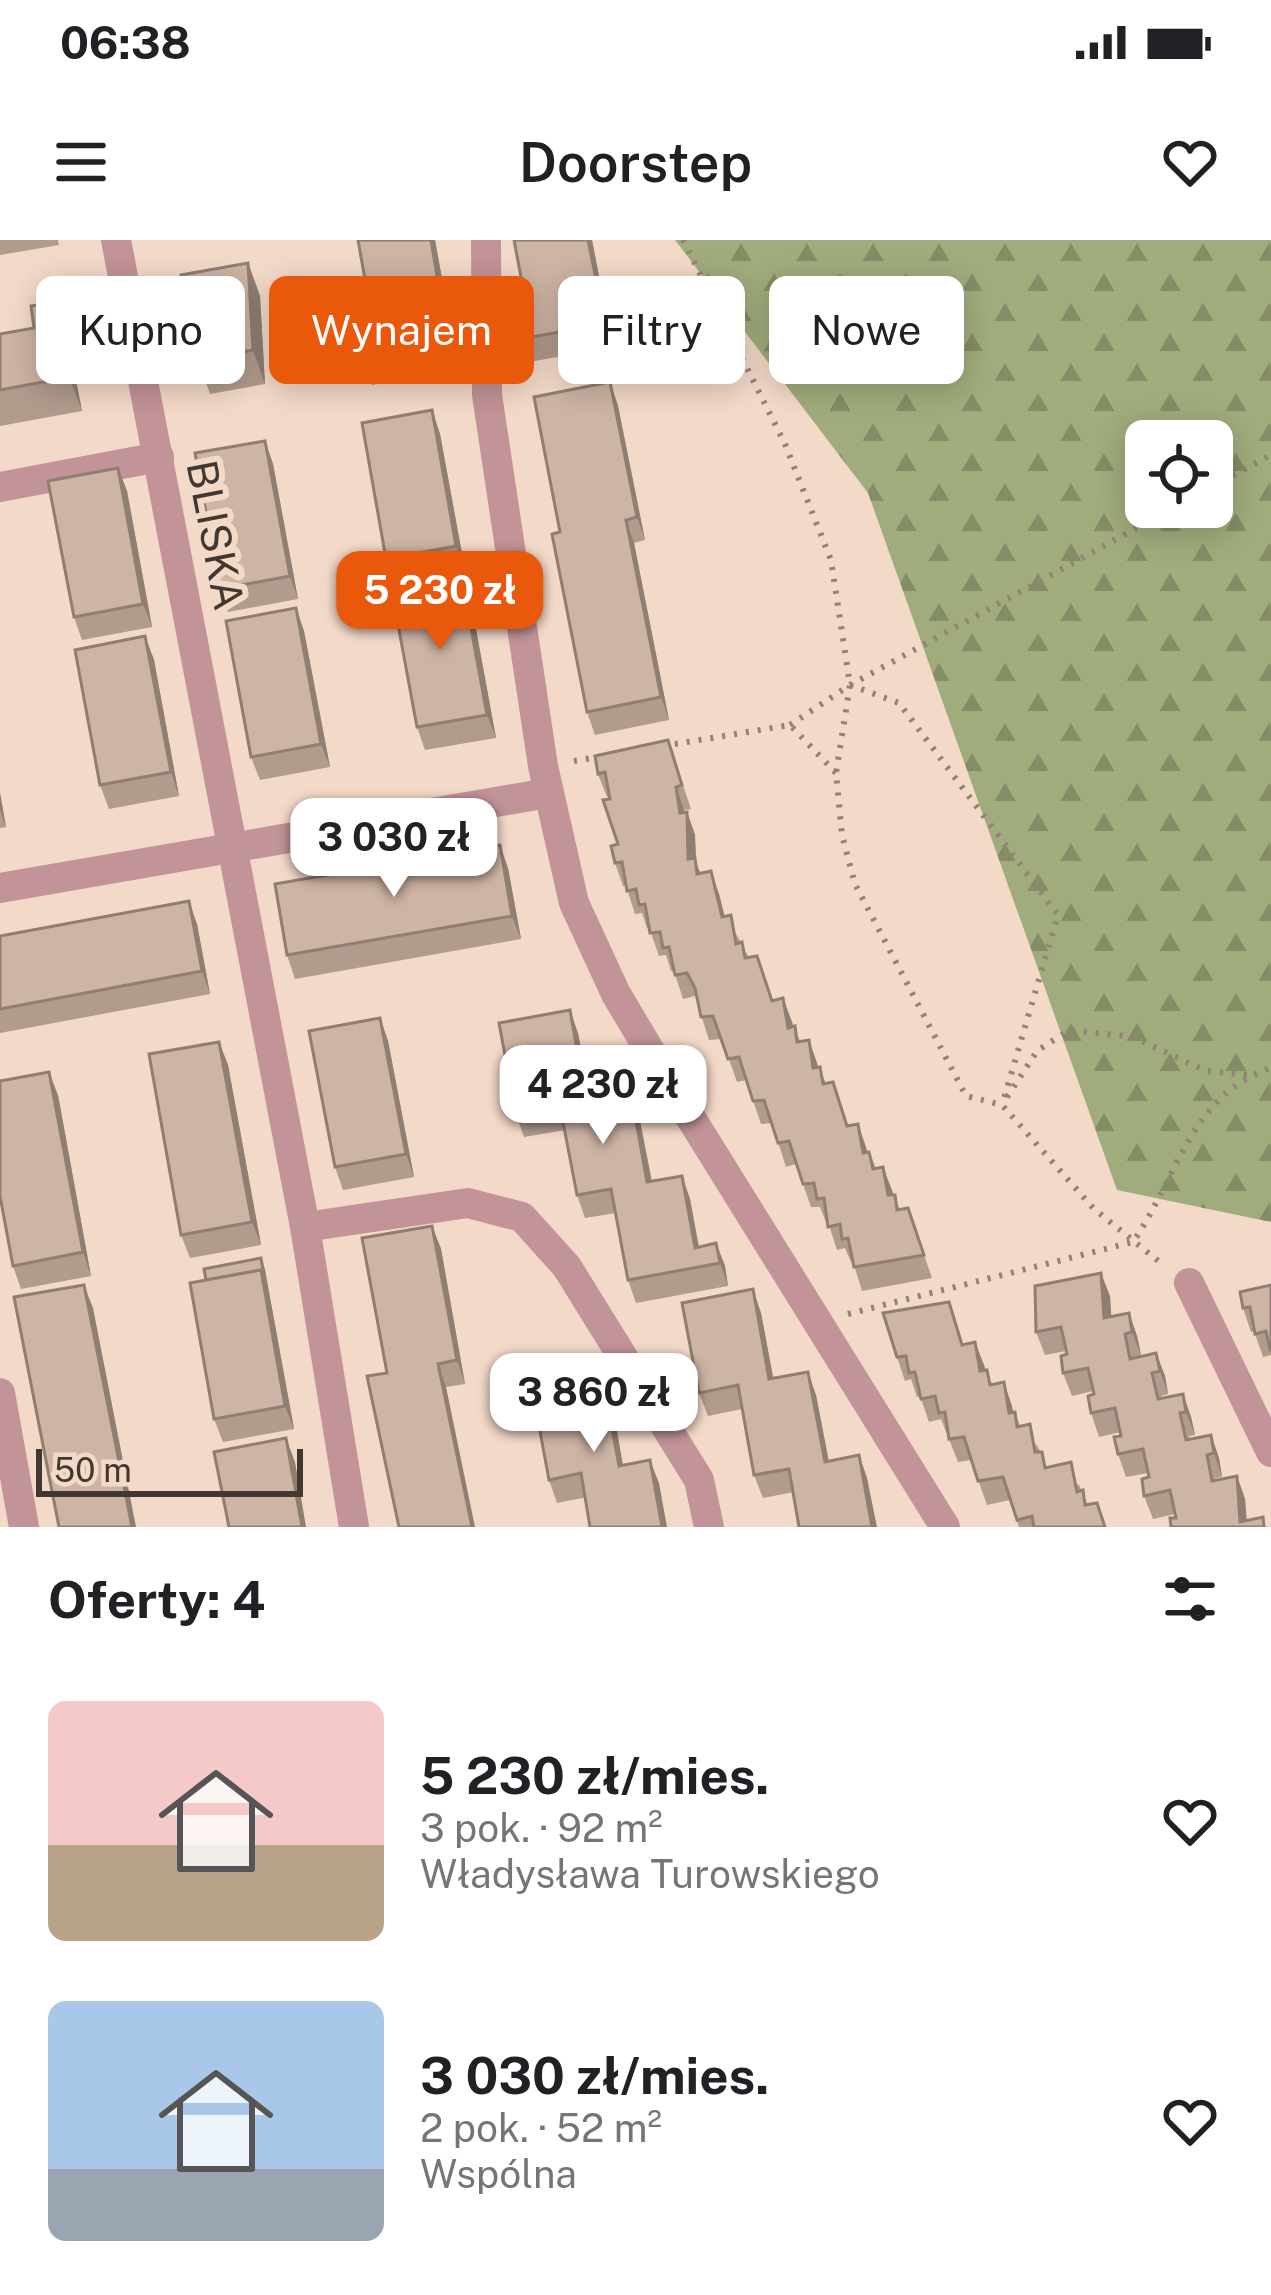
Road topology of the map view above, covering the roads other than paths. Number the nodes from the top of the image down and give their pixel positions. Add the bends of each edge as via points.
1 (116, 240) edge
2 (486, 240) edge
3 (158, 458) junction
4 (0, 487) edge
5 (546, 779) junction
6 (233, 846) junction
7 (0, 888) edge
8 (304, 1227) junction
9 (1189, 1283) road end
10 (0, 1394) edge
11 (1271, 1452) edge
12 (25, 1527) edge
13 (354, 1527) edge
14 (709, 1527) edge
15 (945, 1527) edge

1 - 3 street, BLISKA
2 - 5 street via 487,395
3 - 4 street
3 - 6 street, BLISKA
5 - 6 street
5 - 15 street via 574,903 616,994
6 - 7 street
6 - 8 street, BLISKA
8 - 13 street, BLISKA
8 - 14 street via 467,1203 522,1216 567,1267 699,1480
9 - 11 street
10 - 12 street

